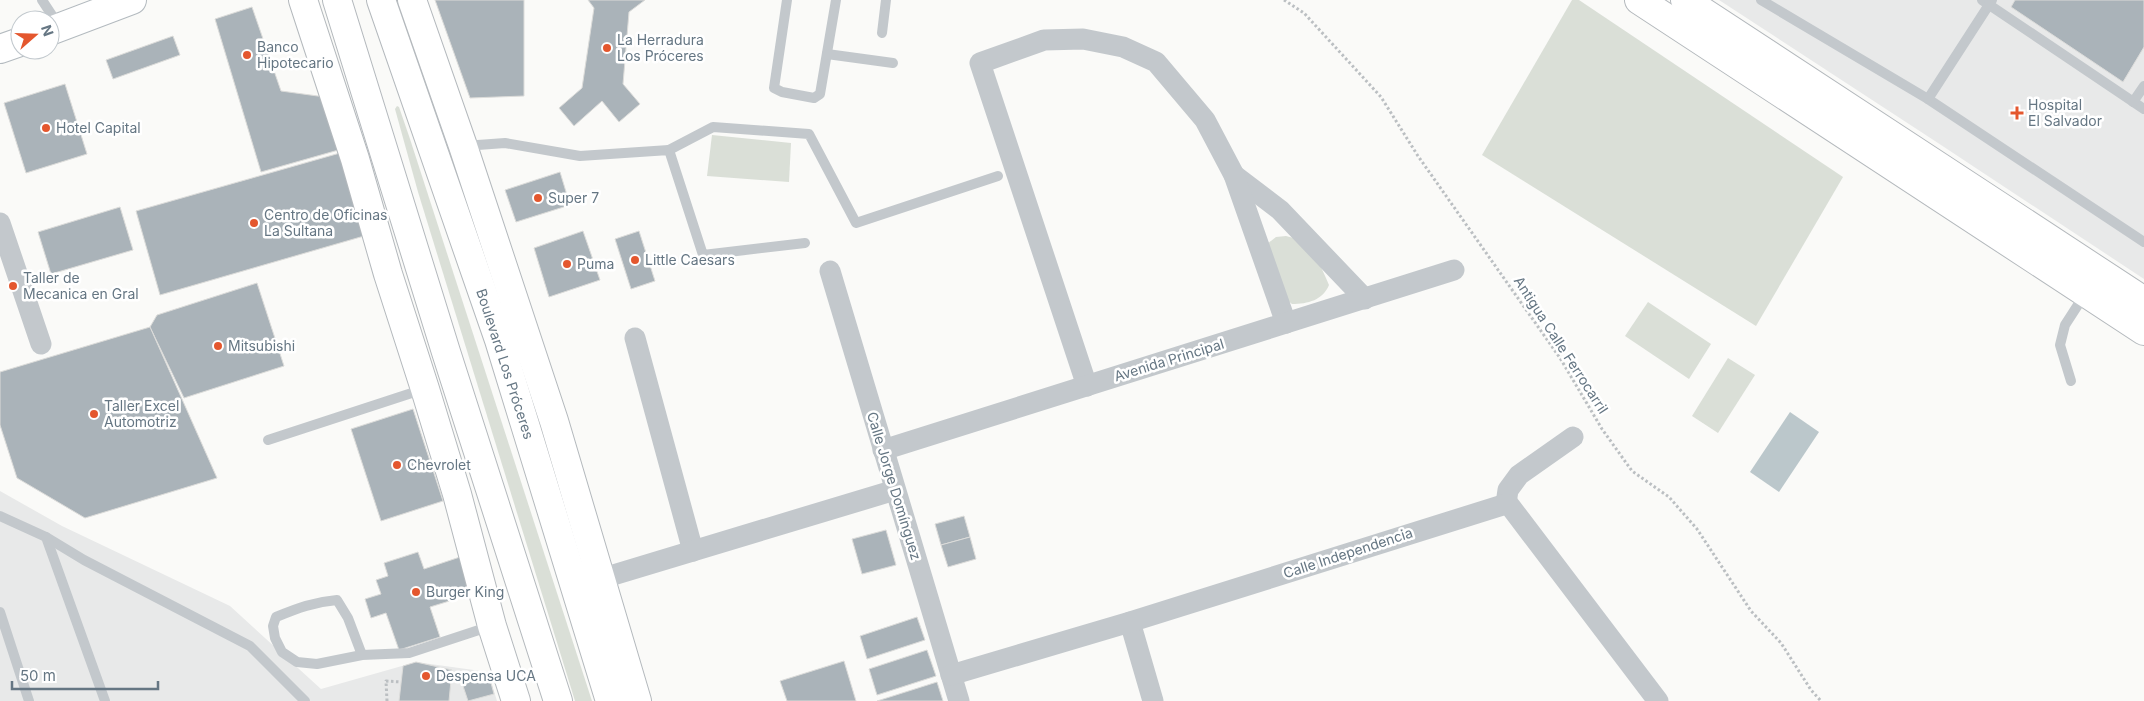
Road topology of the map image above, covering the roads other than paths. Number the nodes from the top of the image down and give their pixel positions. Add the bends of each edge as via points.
1 (132, 0) edge
2 (303, 0) edge
3 (337, 0) edge
4 (381, 0) edge
5 (412, 0) edge
6 (787, 0) edge
7 (836, 0) edge
8 (886, 0) edge
9 (1639, 0) edge
10 (1685, 0) edge
11 (1761, 0) edge
12 (1988, 2) edge
13 (60, 27) edge
14 (882, 33) dead end
15 (1727, 43) junction
16 (827, 54) junction
17 (892, 63) dead end
18 (2144, 86) edge
19 (1928, 99) junction
20 (2133, 102) junction
21 (2144, 109) edge
22 (449, 110) junction
23 (463, 146) junction
24 (669, 150) junction
25 (355, 159) junction
26 (998, 176) dead end
27 (1234, 176) junction
28 (0, 223) edge
29 (2144, 242) edge
30 (805, 243) dead end
31 (1454, 270) dead end
32 (830, 271) dead end
33 (2093, 282) junction
34 (1366, 299) junction
35 (2144, 301) edge
36 (1286, 323) junction
37 (2144, 331) edge
38 (635, 338) dead end
39 (499, 340) junction
40 (41, 344) dead end
41 (446, 352) junction
42 (2071, 381) dead end
43 (1087, 386) junction
44 (425, 389) junction
45 (1573, 437) dead end
46 (268, 440) dead end
47 (883, 450) junction
48 (895, 490) junction
49 (1506, 504) junction
50 (0, 516) edge
51 (46, 537) junction
52 (693, 551) junction
53 (600, 579) junction
54 (0, 612) edge
55 (1130, 622) junction
56 (492, 626) junction
57 (362, 655) junction
58 (951, 675) junction
59 (29, 701) edge
60 (105, 701) edge
61 (304, 701) edge
62 (516, 701) edge
63 (558, 701) edge
64 (610, 701) edge
65 (638, 701) edge
66 (959, 701) edge
67 (1153, 701) edge
68 (1658, 701) edge

1 - 13 main road
2 - 25 main road
3 - 41 main road
4 - 39 main road, Boulevard Los Próceres
5 - 22 main road
6 - 16 lane via 774,88 814,98 819,96
7 - 16 lane
8 - 14 lane
9 - 15 main road
10 - 15 main road
11 - 19 lane
12 - 19 lane
12 - 20 lane
15 - 33 main road
16 - 17 lane
18 - 20 lane
19 - 29 lane
20 - 21 lane
22 - 23 main road
22 - 39 main road via 480,226
23 - 24 lane via 506,143 580,156
23 - 53 main road via 554,421
24 - 26 lane via 713,127 809,134 856,223
24 - 30 lane via 703,255
25 - 41 main road via 397,257
25 - 44 main road
27 - 34 street via 1280,210
27 - 36 street
27 - 43 street via 1205,120 1156,62 1123,47 1083,39 1044,40 980,63
28 - 40 street
31 - 34 street, Avenida Principal
32 - 47 street, Calle Jorge Domínguez
33 - 35 main road
33 - 37 main road
33 - 42 lane via 2065,325 2060,345
34 - 36 street, Avenida Principal
36 - 43 street, Avenida Principal
38 - 52 street
39 - 64 main road, Boulevard Los Próceres
41 - 63 main road
43 - 47 street, Avenida Principal
44 - 46 lane
44 - 56 main road
45 - 49 street via 1520,475 1508,490
47 - 48 street, Calle Jorge Domínguez
48 - 52 street
48 - 58 street, Calle Jorge Domínguez
49 - 55 street, Calle Independencia
49 - 68 street
50 - 51 lane
51 - 60 lane
51 - 61 lane via 250,646
52 - 53 street
53 - 65 main road
54 - 59 lane
55 - 58 street, Calle Independencia
55 - 67 street
56 - 57 lane via 409,653
56 - 62 main road
57 - 57 lane via 348,618 337,600 317,602 276,617 273,626 275,638 282,652 296,662 317,664
58 - 66 street, Calle Jorge Domínguez

